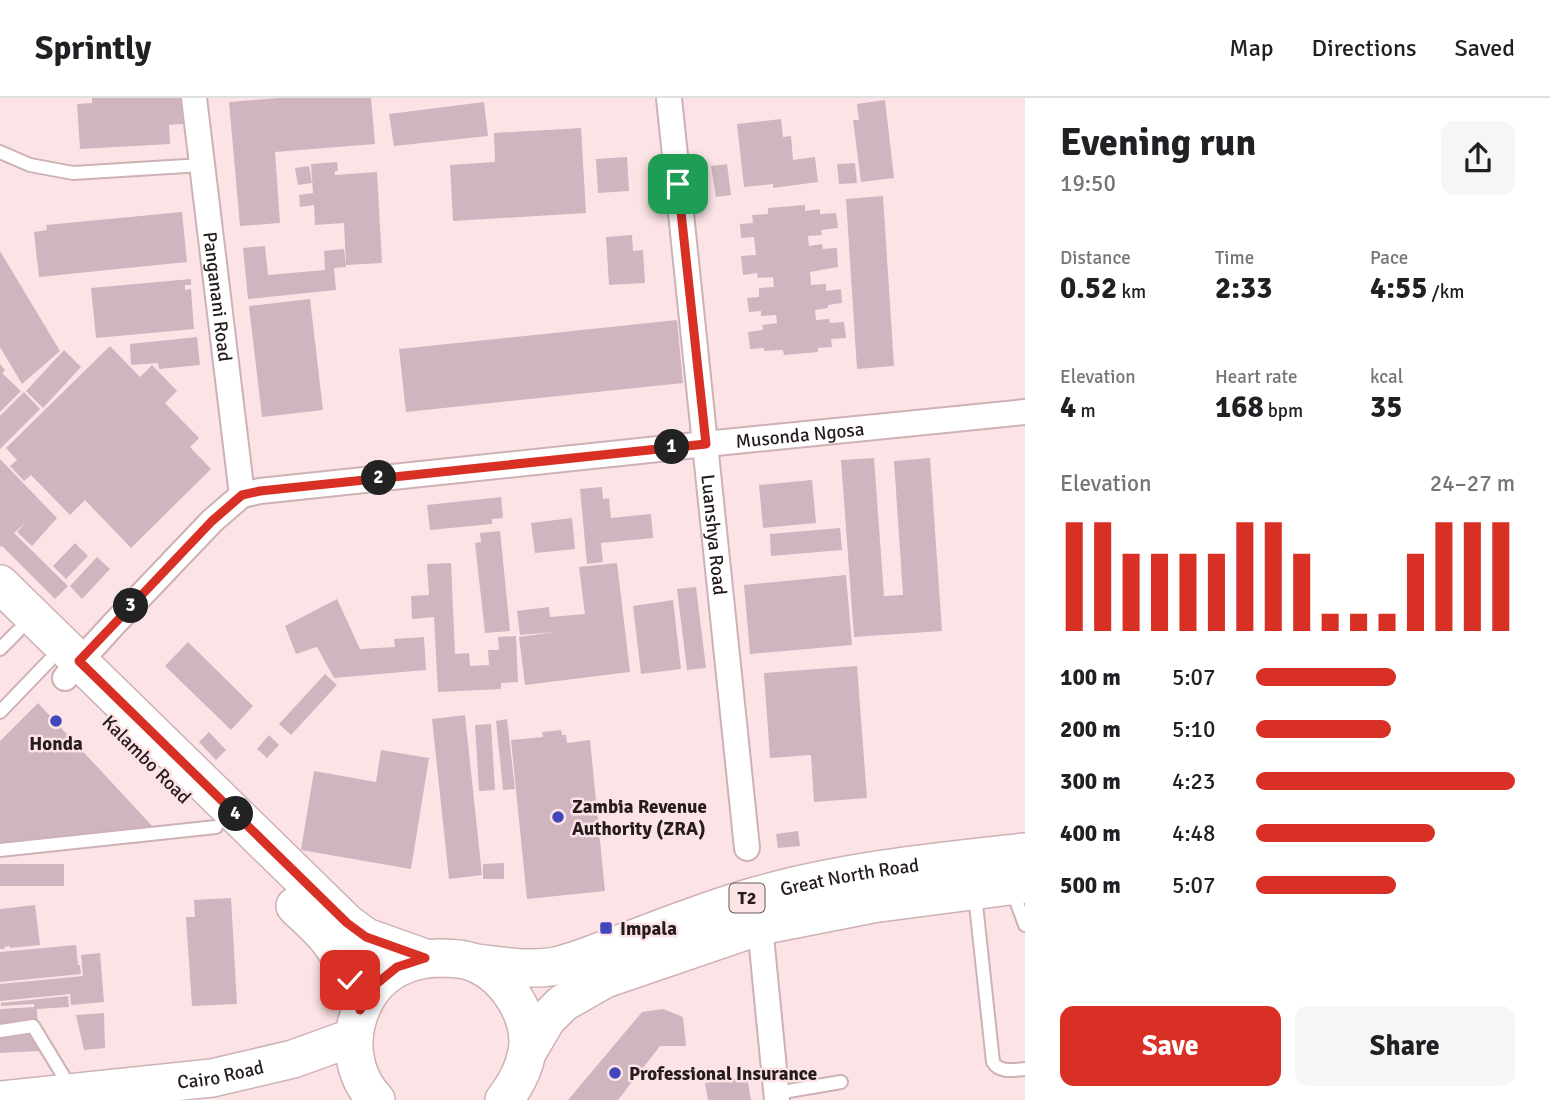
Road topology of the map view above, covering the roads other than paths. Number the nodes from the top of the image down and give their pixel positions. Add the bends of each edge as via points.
1 (194, 98) edge
2 (669, 98) edge
3 (0, 152) edge
4 (202, 165) junction
5 (1025, 412) edge
6 (706, 444) junction
7 (242, 495) junction
8 (0, 584) edge
9 (6, 631) edge
10 (64, 667) junction
11 (0, 712) edge
12 (216, 827) junction
13 (747, 848) dead end
14 (0, 850) edge
15 (1025, 852) edge
16 (1018, 885) edge
17 (975, 890) junction
18 (1025, 925) edge
19 (761, 926) junction
20 (425, 958) junction
21 (476, 963) junction
22 (357, 1024) junction
23 (0, 1031) edge
24 (528, 1051) junction
25 (1025, 1069) edge
26 (841, 1082) dead end
27 (74, 1092) junction
28 (777, 1096) edge
29 (0, 1100) edge
30 (376, 1100) edge
31 (505, 1100) edge

1 - 4 street, Panganani Road
2 - 6 street, Luanshya Road
3 - 4 lane via 30,165 73,173
4 - 7 street, Panganani Road
5 - 6 street, Musonda Ngosa
6 - 7 street, Musonda Ngosa
6 - 13 street, Luanshya Road
7 - 10 street
8 - 10 main road, Kalambo Road
9 - 10 main road, Kalambo Road
10 - 11 lane
10 - 12 main road, Kalambo Road
10 - 20 main road, Kalambo Road via 347,923 366,937
12 - 14 lane
12 - 22 main road, Kalambo Road via 327,938 341,959
15 - 21 main road, Great North Road / T2 via 856,874 753,896 554,966
16 - 17 main road, Great North Road / T2
16 - 18 lane
17 - 19 main road, Great North Road / T2
17 - 25 lane via 993,1062 1001,1069
19 - 24 main road, Great North Road / T2 via 606,979 563,1003 547,1019
19 - 28 street
20 - 21 main road, Great North Road
20 - 22 main road via 397,967 375,985
21 - 24 main road via 498,978 515,999 526,1024
22 - 27 main road, Cairo Road via 293,1059 212,1078
22 - 30 main road, Kalambo Road via 355,1057 360,1076
23 - 27 lane via 33,1026
24 - 31 main road, Great North Road
26 - 28 lane
27 - 29 main road, Cairo Road

